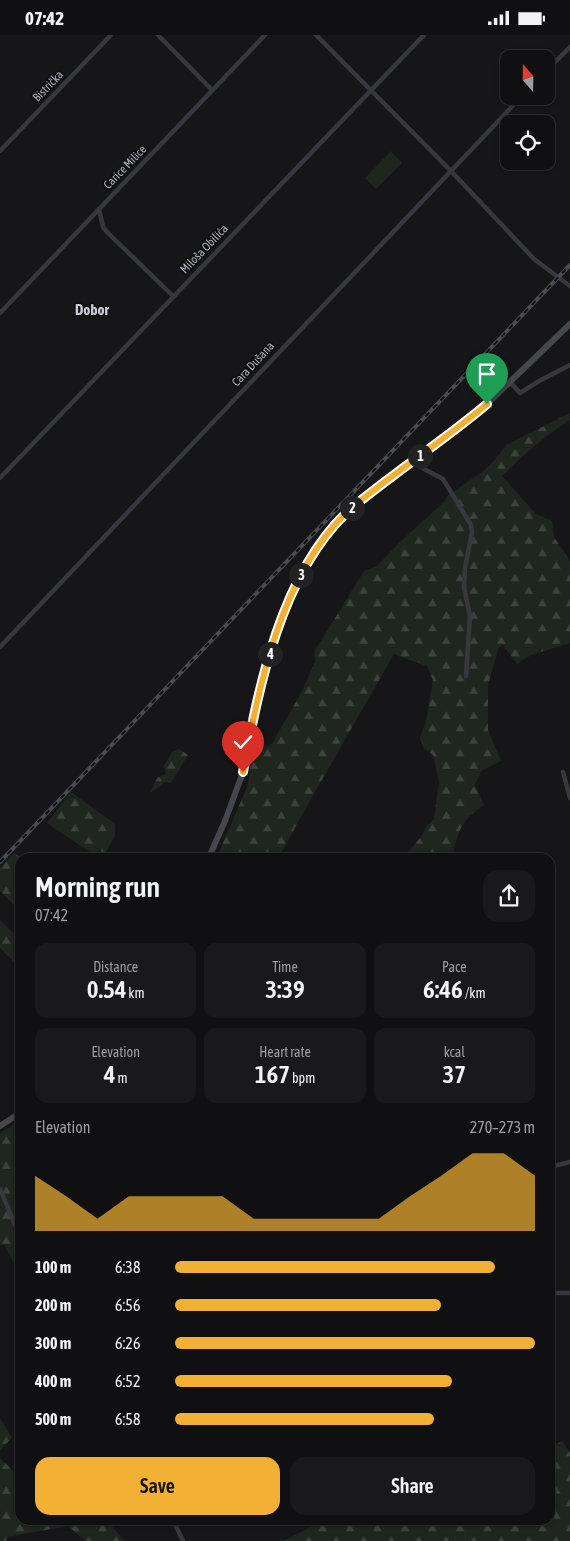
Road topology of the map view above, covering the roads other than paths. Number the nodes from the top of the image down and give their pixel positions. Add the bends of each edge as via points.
1 (111, 35) edge
2 (158, 35) edge
3 (265, 35) edge
4 (316, 35) edge
5 (424, 35) edge
6 (570, 47) edge
7 (555, 62) edge
8 (371, 89) junction
9 (212, 90) junction
10 (513, 105) edge
11 (0, 151) edge
12 (450, 170) junction
13 (99, 209) junction
14 (569, 285) edge
15 (173, 296) junction
16 (0, 313) edge
17 (570, 324) edge
18 (570, 365) edge
19 (510, 382) junction
20 (412, 462) junction
21 (0, 478) edge
22 (0, 647) edge
23 (466, 677) dead end
24 (563, 772) dead end
25 (570, 798) edge
26 (210, 853) edge
27 (15, 1116) edge
28 (0, 1125) edge
29 (570, 1162) edge
30 (555, 1166) edge
31 (0, 1189) edge
32 (15, 1225) edge
33 (555, 1293) edge
34 (570, 1293) edge
35 (175, 1525) edge
36 (183, 1541) edge

1 - 11 street, Bistrička
2 - 9 street
3 - 9 street, Carice Milice
4 - 8 street
5 - 8 street, Miloša Obilića
6 - 7 street
8 - 12 street
8 - 15 street, Miloša Obilića
9 - 13 street, Carice Milice
10 - 12 street, Cara Dušana
12 - 14 street via 534,259
12 - 22 street, Cara Dušana
13 - 15 street via 103,227 108,233
13 - 16 street, Carice Milice
15 - 21 street, Miloša Obilića
17 - 19 main road
18 - 19 street via 520,393
19 - 20 main road
20 - 23 street via 443,479 471,525 464,587 470,616
20 - 26 main road via 347,513 315,549 300,575 260,686 243,772
24 - 25 street
27 - 28 main road
29 - 30 street
31 - 32 street
33 - 34 street
35 - 36 street

